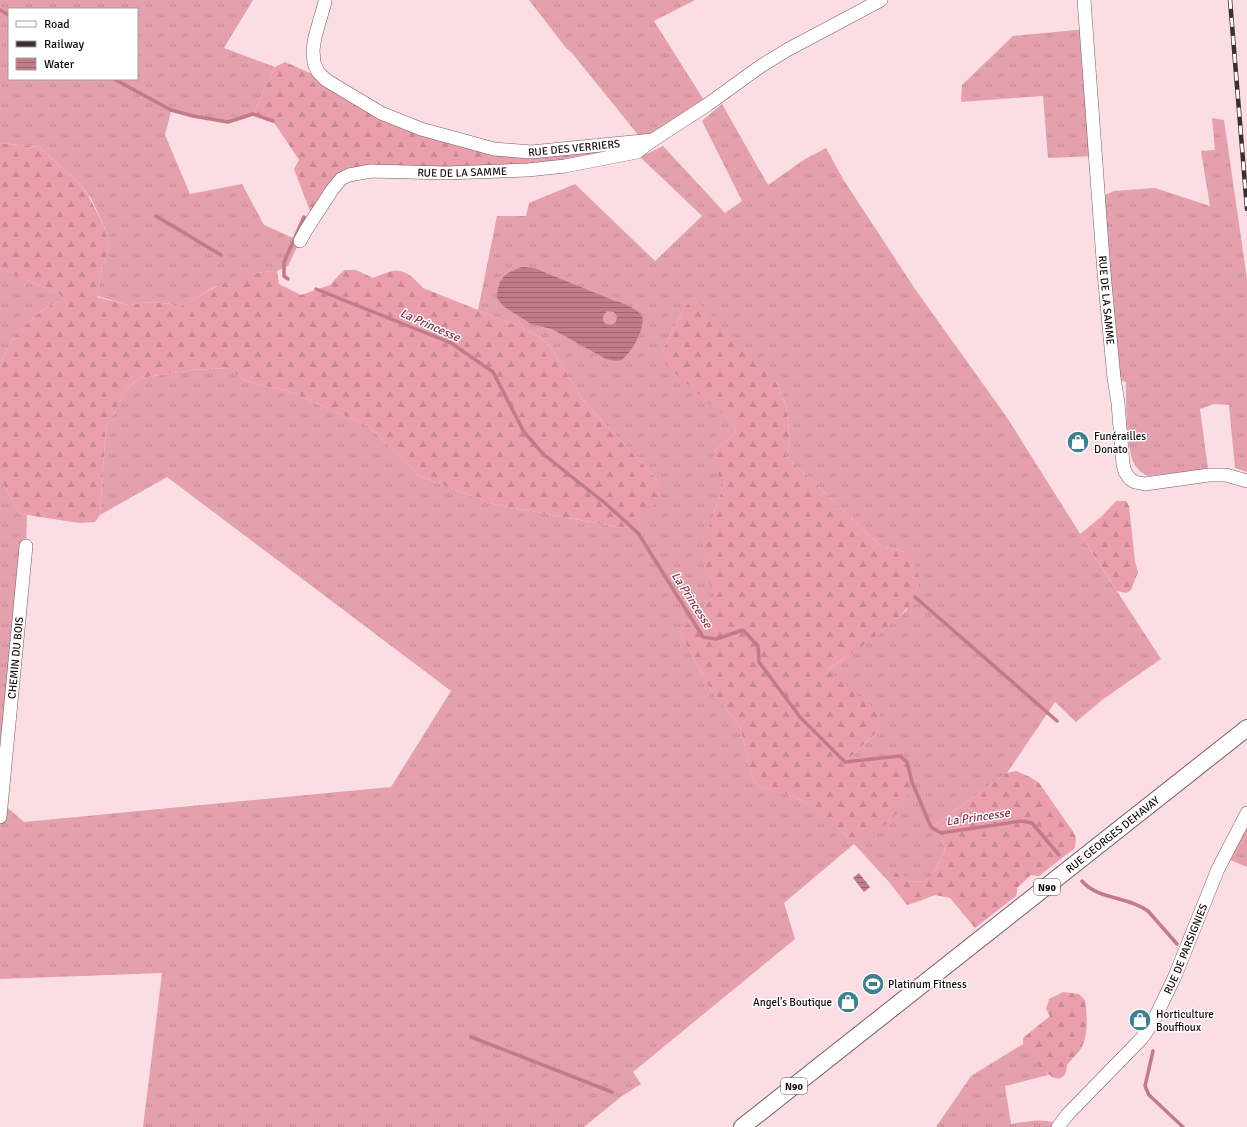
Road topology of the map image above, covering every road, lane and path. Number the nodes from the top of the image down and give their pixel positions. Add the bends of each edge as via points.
1 (881, 0) edge
2 (1084, 0) edge
3 (325, 2) dead end
4 (653, 140) junction
5 (300, 241) dead end
6 (1247, 481) edge
7 (26, 546) dead end
8 (1247, 728) edge
9 (1247, 813) edge
10 (0, 817) edge
11 (742, 1127) edge
12 (1058, 1127) edge

1 - 4 street, RUE DES VERRIERS via 787,50
2 - 6 street, RUE DE LA SAMME via 1104,272 1125,472 1135,482 1145,484 1209,475 1226,475
3 - 4 street, RUE DES VERRIERS via 313,50 318,72 326,80 381,113 421,129 494,149 531,152
4 - 5 street, RUE DE LA SAMME via 637,152 565,166 446,173 371,171 349,174 332,190
7 - 10 street, CHEMIN DU BOIS
8 - 11 main road, RUE GEORGES DEHAVAY / N90
9 - 12 street, RUE DE PARSIGNIES via 1218,869 1175,976 1153,1022 1142,1038

